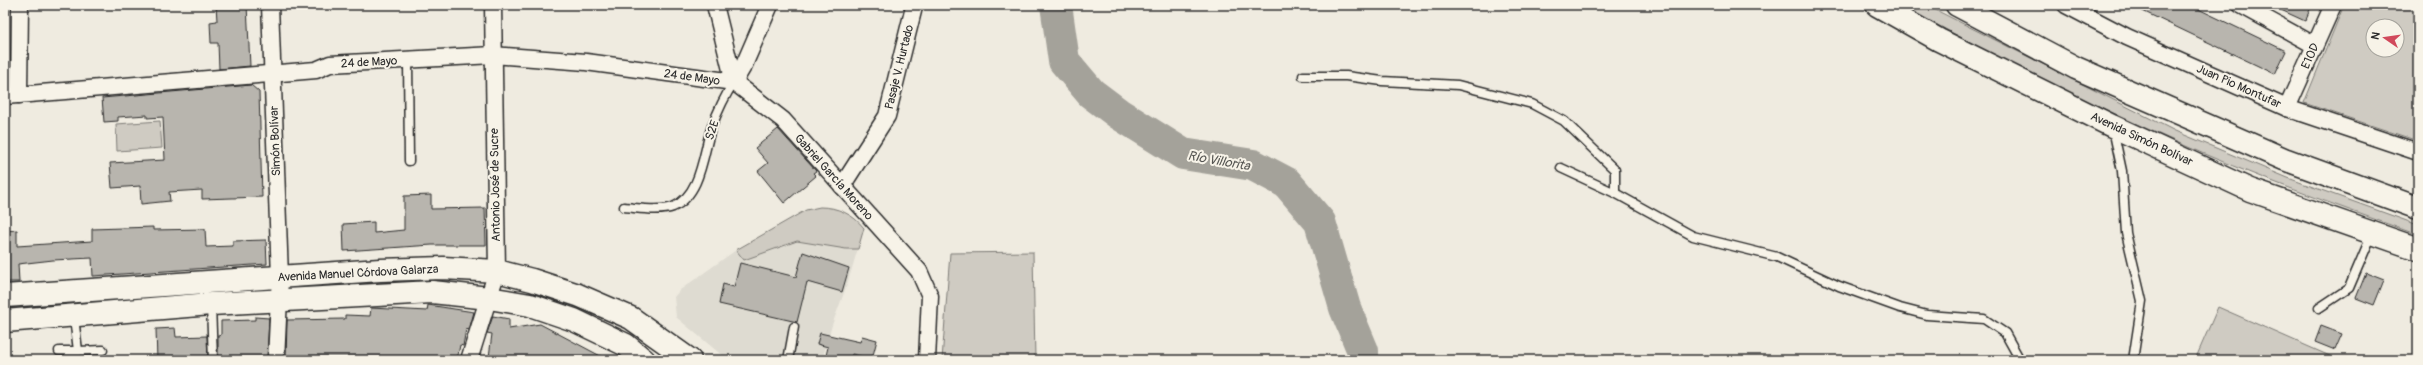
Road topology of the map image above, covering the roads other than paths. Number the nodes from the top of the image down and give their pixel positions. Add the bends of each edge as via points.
1 (20, 5) edge
2 (270, 5) edge
3 (493, 5) edge
4 (715, 5) edge
5 (770, 5) edge
6 (1877, 5) edge
7 (1957, 5) edge
8 (2066, 5) edge
9 (2241, 5) edge
10 (2333, 5) edge
11 (914, 7) dead end
12 (2314, 46) junction
13 (493, 55) junction
14 (408, 60) junction
15 (272, 74) junction
16 (1302, 76) dead end
17 (734, 82) junction
18 (12, 95) edge
19 (2287, 108) junction
20 (2112, 126) junction
21 (2418, 152) edge
22 (409, 161) dead end
23 (1561, 168) dead end
24 (842, 186) junction
25 (1615, 192) junction
26 (624, 207) dead end
27 (2418, 208) edge
28 (2373, 233) junction
29 (2418, 249) edge
30 (497, 271) junction
31 (280, 277) junction
32 (5, 296) edge
33 (489, 298) junction
34 (280, 301) junction
35 (211, 304) junction
36 (2319, 308) dead end
37 (74, 316) junction
38 (5, 322) edge
39 (794, 327) dead end
40 (103, 350) dead end
41 (59, 351) dead end
42 (78, 351) junction
43 (213, 360) edge
44 (276, 360) edge
45 (469, 360) edge
46 (644, 360) edge
47 (690, 360) edge
48 (788, 360) edge
49 (927, 360) edge
50 (2020, 360) edge
51 (2133, 360) edge

1 - 18 street
2 - 15 street, Simón Bolívar
3 - 13 street, Antonio José de Sucre
4 - 17 street
5 - 17 street, S2E
6 - 20 main road, Avenida Simón Bolívar via 1938,40
7 - 27 main road via 2098,77 2284,159
8 - 19 street, Juan Pio Montufar via 2126,37
9 - 12 street
10 - 12 street, E10D
11 - 24 street, Pasaje V. Hurtado via 887,116
12 - 19 street, E10D
13 - 14 street, 24 de Mayo
13 - 17 street, 24 de Mayo via 586,62
13 - 30 street, Antonio José de Sucre
14 - 15 street, 24 de Mayo via 330,64 316,70
14 - 22 lane
15 - 18 street, 24 de Mayo
15 - 31 street, Simón Bolívar
16 - 25 lane via 1346,76 1382,81 1458,85 1532,104 1564,121 1615,170
17 - 24 street, Gabriel García Moreno via 783,120
17 - 26 lane, S2E via 711,129 695,186 682,201 672,208
19 - 21 street, Juan Pio Montufar
20 - 28 main road, Avenida Simón Bolívar via 2250,190
20 - 51 lane via 2122,171 2126,233 2142,301
23 - 25 lane
24 - 49 street, Gabriel García Moreno via 919,270 930,296
25 - 50 lane via 1693,236 1777,257 1874,299 1927,315 1984,319 2005,333
28 - 29 main road, Avenida Simón Bolívar
28 - 36 lane via 2349,288
30 - 31 main road, Avenida Manuel Córdova Galarza via 443,268
30 - 33 street, Antonio José de Sucre
30 - 47 main road, Avenida Manuel Córdova Galarza via 578,295 630,318
31 - 32 main road, Avenida Manuel Córdova Galarza
31 - 34 street, Simón Bolívar
33 - 34 main road, Avenida Manuel Córdova Galarza via 432,292
33 - 45 street, Antonio José de Sucre
33 - 46 main road, Avenida Manuel Córdova Galarza via 530,305 574,320 626,346
34 - 35 main road, Avenida Manuel Córdova Galarza
34 - 44 street
35 - 37 main road, Avenida Manuel Córdova Galarza
35 - 43 lane
37 - 38 main road, Avenida Manuel Córdova Galarza
37 - 42 lane
39 - 48 lane
40 - 42 lane
41 - 42 lane

